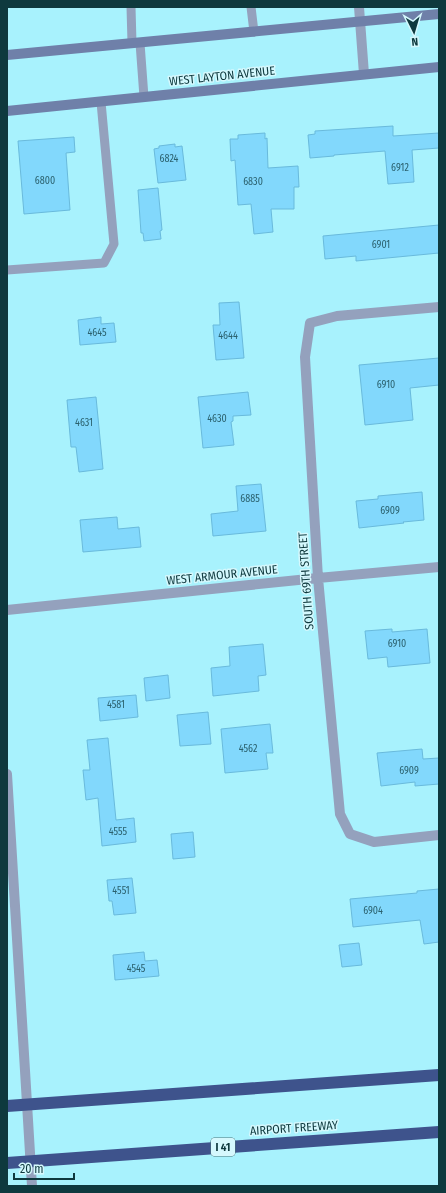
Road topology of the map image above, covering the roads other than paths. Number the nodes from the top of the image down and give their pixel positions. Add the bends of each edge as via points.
1 (131, 7) edge
2 (251, 7) edge
3 (359, 7) edge
4 (439, 14) edge
5 (360, 22) junction
6 (254, 32) junction
7 (136, 43) junction
8 (7, 55) edge
9 (439, 67) edge
10 (364, 74) junction
11 (144, 97) junction
12 (101, 102) junction
13 (7, 111) edge
14 (7, 270) edge
15 (439, 307) edge
16 (439, 567) edge
17 (318, 578) junction
18 (7, 610) edge
19 (7, 774) edge
20 (439, 835) edge
21 (439, 1075) edge
22 (7, 1106) edge
23 (439, 1132) edge
24 (7, 1163) edge
25 (32, 1186) edge

1 - 7 lane
2 - 6 lane
3 - 5 street
4 - 5 main road
5 - 6 main road
5 - 10 street
6 - 7 main road
7 - 8 main road
7 - 11 lane
9 - 10 main road, WEST LAYTON AVENUE
10 - 11 main road, WEST LAYTON AVENUE
11 - 12 main road, WEST LAYTON AVENUE
12 - 13 main road, WEST LAYTON AVENUE
12 - 14 lane via 114,244 104,262
15 - 17 street, SOUTH 69TH STREET via 337,316 310,323 305,358
16 - 17 street, WEST ARMOUR AVENUE
17 - 18 street, WEST ARMOUR AVENUE
17 - 20 street, SOUTH 69TH STREET via 340,814 350,834 374,842
19 - 25 street
21 - 22 highway
23 - 24 highway, AIRPORT FREEWAY / I 41

